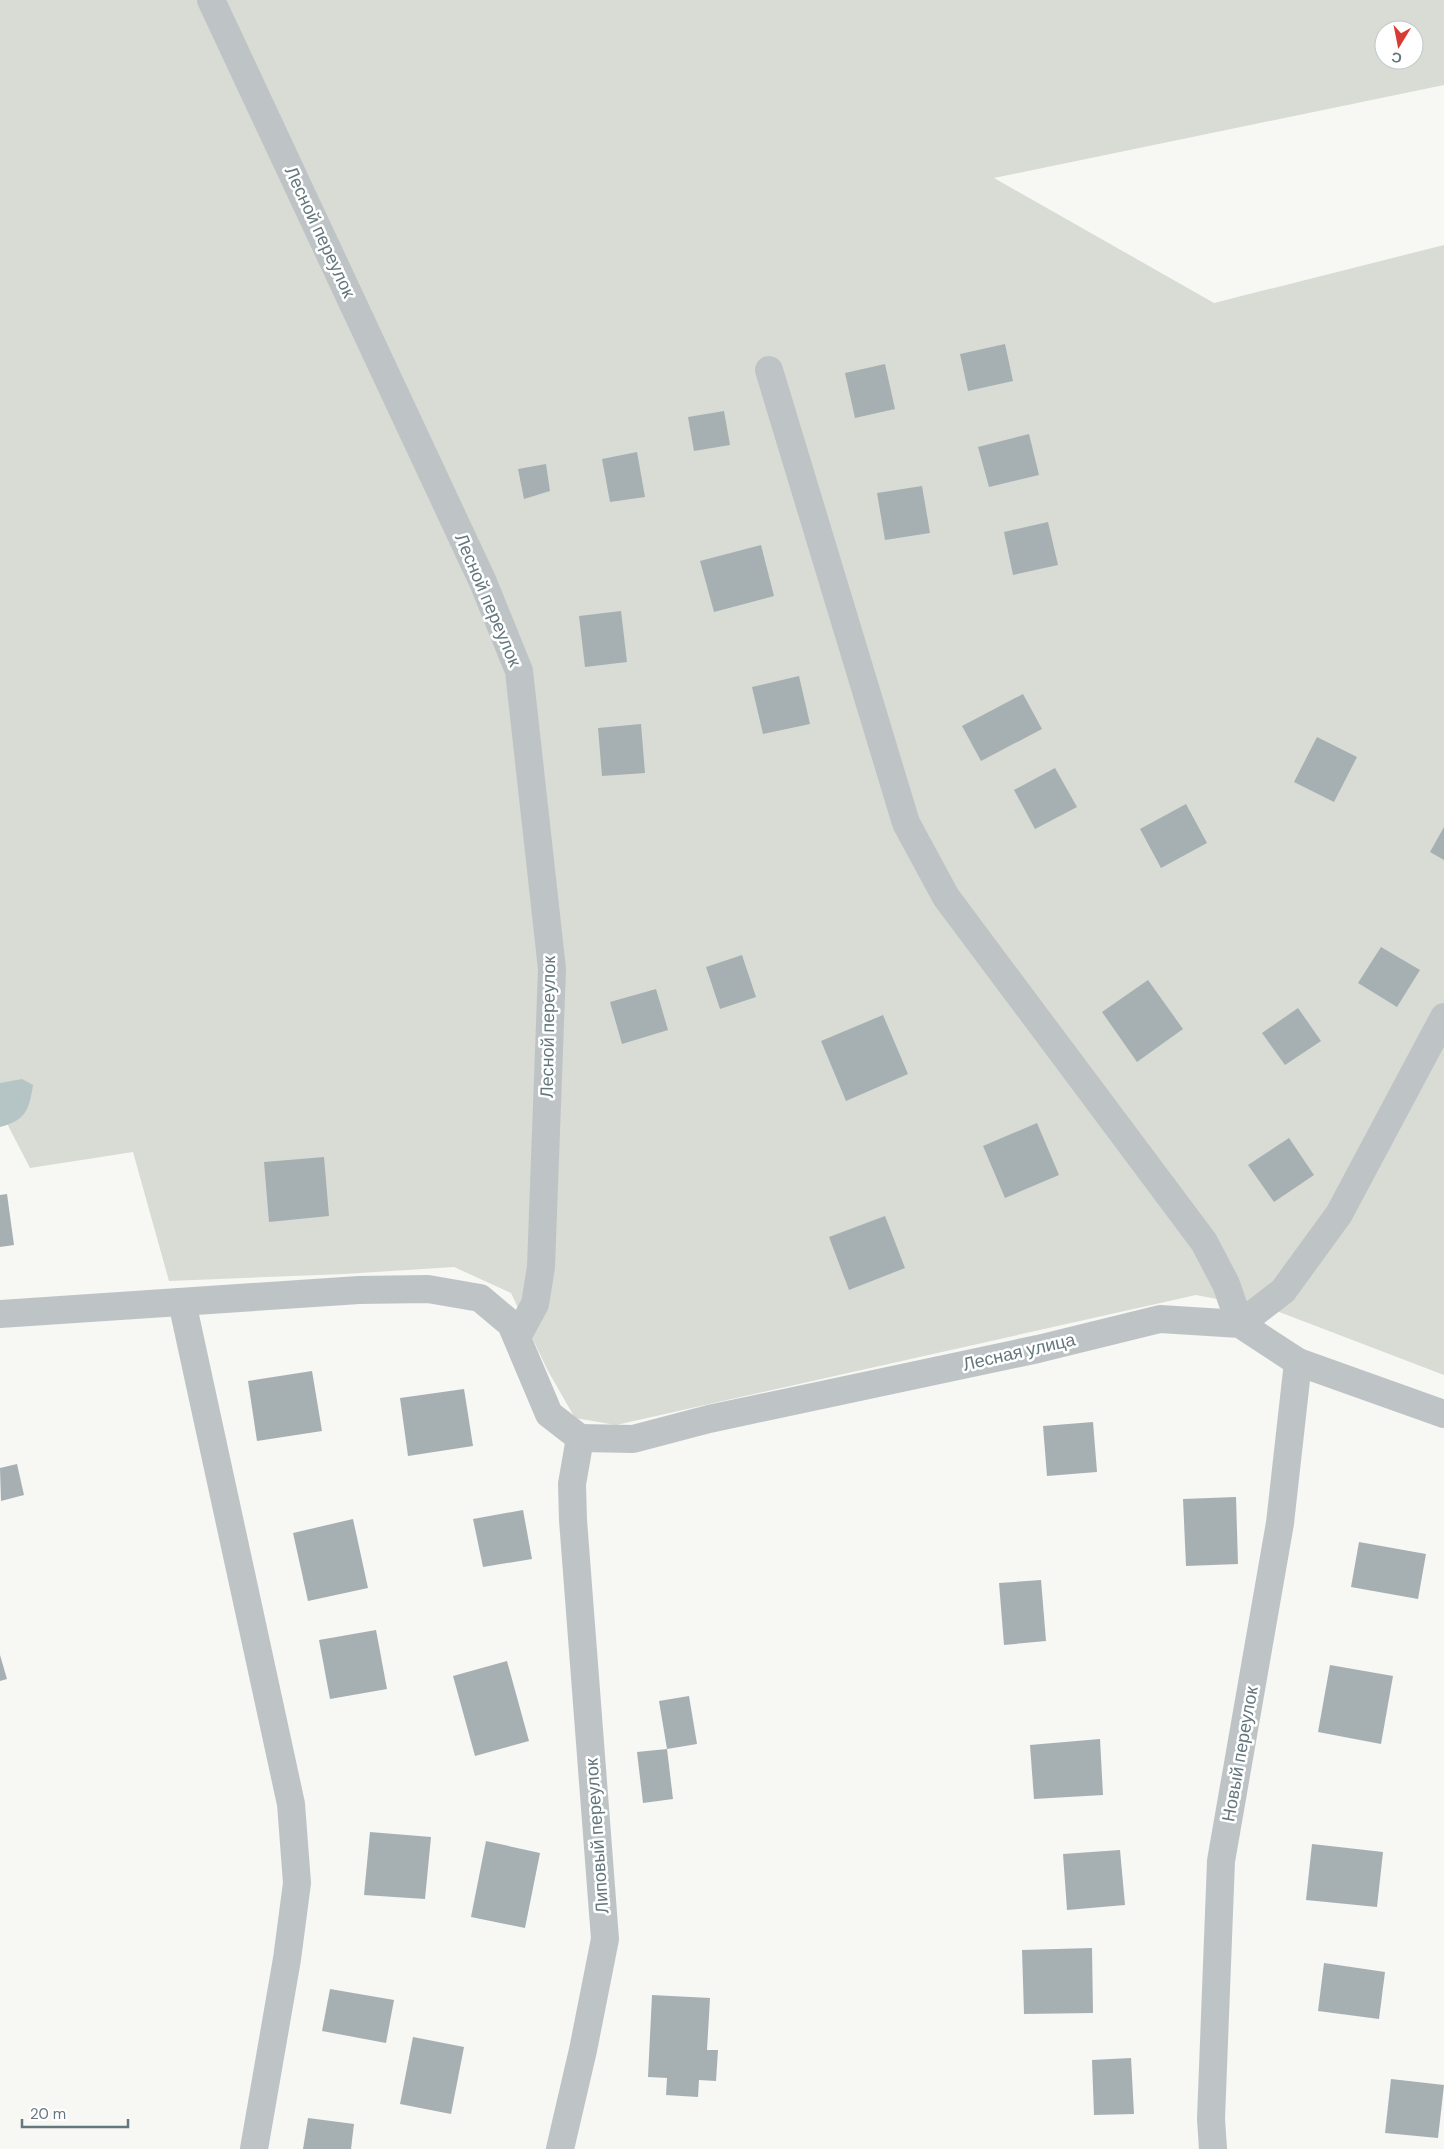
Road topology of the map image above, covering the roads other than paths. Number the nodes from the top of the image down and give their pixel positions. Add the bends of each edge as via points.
1 (211, 0) edge
2 (769, 370) dead end
3 (1444, 1017) edge
4 (182, 1302) junction
5 (0, 1314) edge
6 (1240, 1324) junction
7 (517, 1338) junction
8 (1298, 1362) junction
9 (1444, 1414) edge
10 (580, 1438) junction
11 (254, 2149) edge
12 (560, 2149) edge
13 (1213, 2149) edge

1 - 7 street, Лесной переулок via 479,574 518,671 552,969 541,1267 535,1304
2 - 6 street via 906,823 946,897 1204,1242 1226,1284
3 - 6 street via 1339,1214 1283,1291
4 - 5 street
4 - 7 street via 359,1290 428,1289 480,1298 511,1324
4 - 11 street via 291,1804 298,1883
6 - 8 street, Лесная улица
6 - 10 street, Лесная улица via 1160,1319 1038,1349 709,1419 633,1439
7 - 10 street via 549,1414
8 - 9 street, Лесная улица
8 - 13 street, Новый переулок via 1280,1523 1221,1861
10 - 12 street, Липовый переулок via 572,1484 573,1520 605,1939

